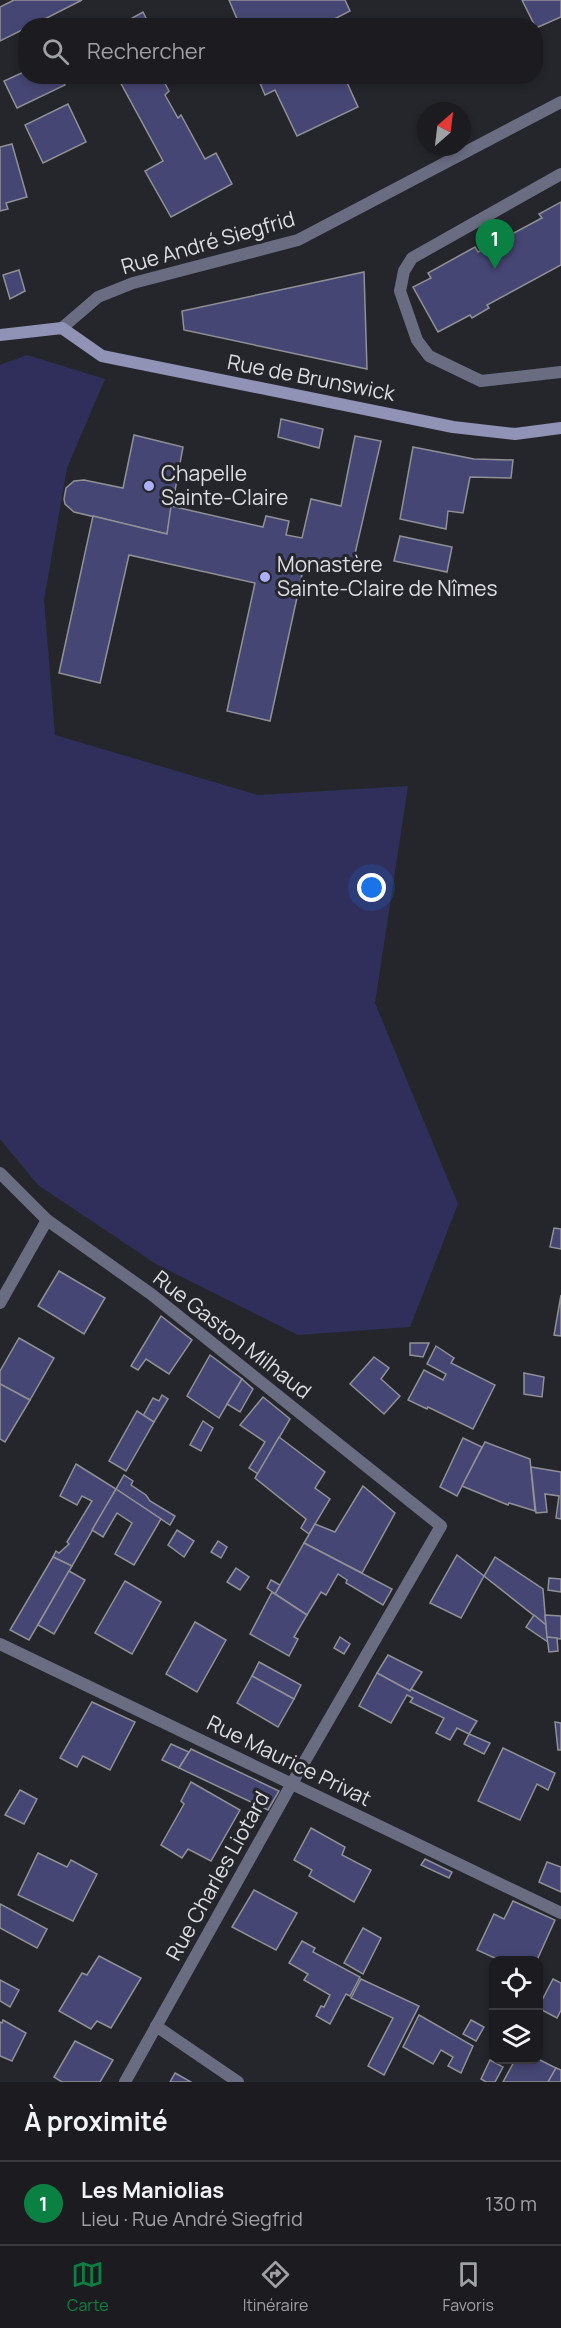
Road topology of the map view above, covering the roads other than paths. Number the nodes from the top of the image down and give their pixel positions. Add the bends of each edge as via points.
1 (561, 102) edge
2 (561, 174) edge
3 (62, 328) junction
4 (0, 335) edge
5 (561, 372) edge
6 (561, 428) edge
7 (0, 1173) edge
8 (47, 1220) junction
9 (0, 1303) edge
10 (441, 1526) joint
11 (0, 1644) edge
12 (291, 1785) junction
13 (561, 1913) edge
14 (156, 2026) junction
15 (125, 2082) edge
16 (238, 2082) edge

1 - 3 street, Rue André Siegfrid via 298,240 133,283 98,297
2 - 5 street via 412,258 404,271 400,291 417,340 429,356 481,381
3 - 4 street
3 - 6 street, Rue de Brunswick via 102,356 453,427 515,434
7 - 8 street, Rue Gaston Milhaud
8 - 9 street
8 - 10 street, Rue Gaston Milhaud via 151,1294
10 - 12 street, Rue Charles Liotard
11 - 12 street, Rue Maurice Privat
12 - 13 street, Rue Maurice Privat
12 - 14 street, Rue Charles Liotard
14 - 15 street, Rue Charles Liotard
14 - 16 street

